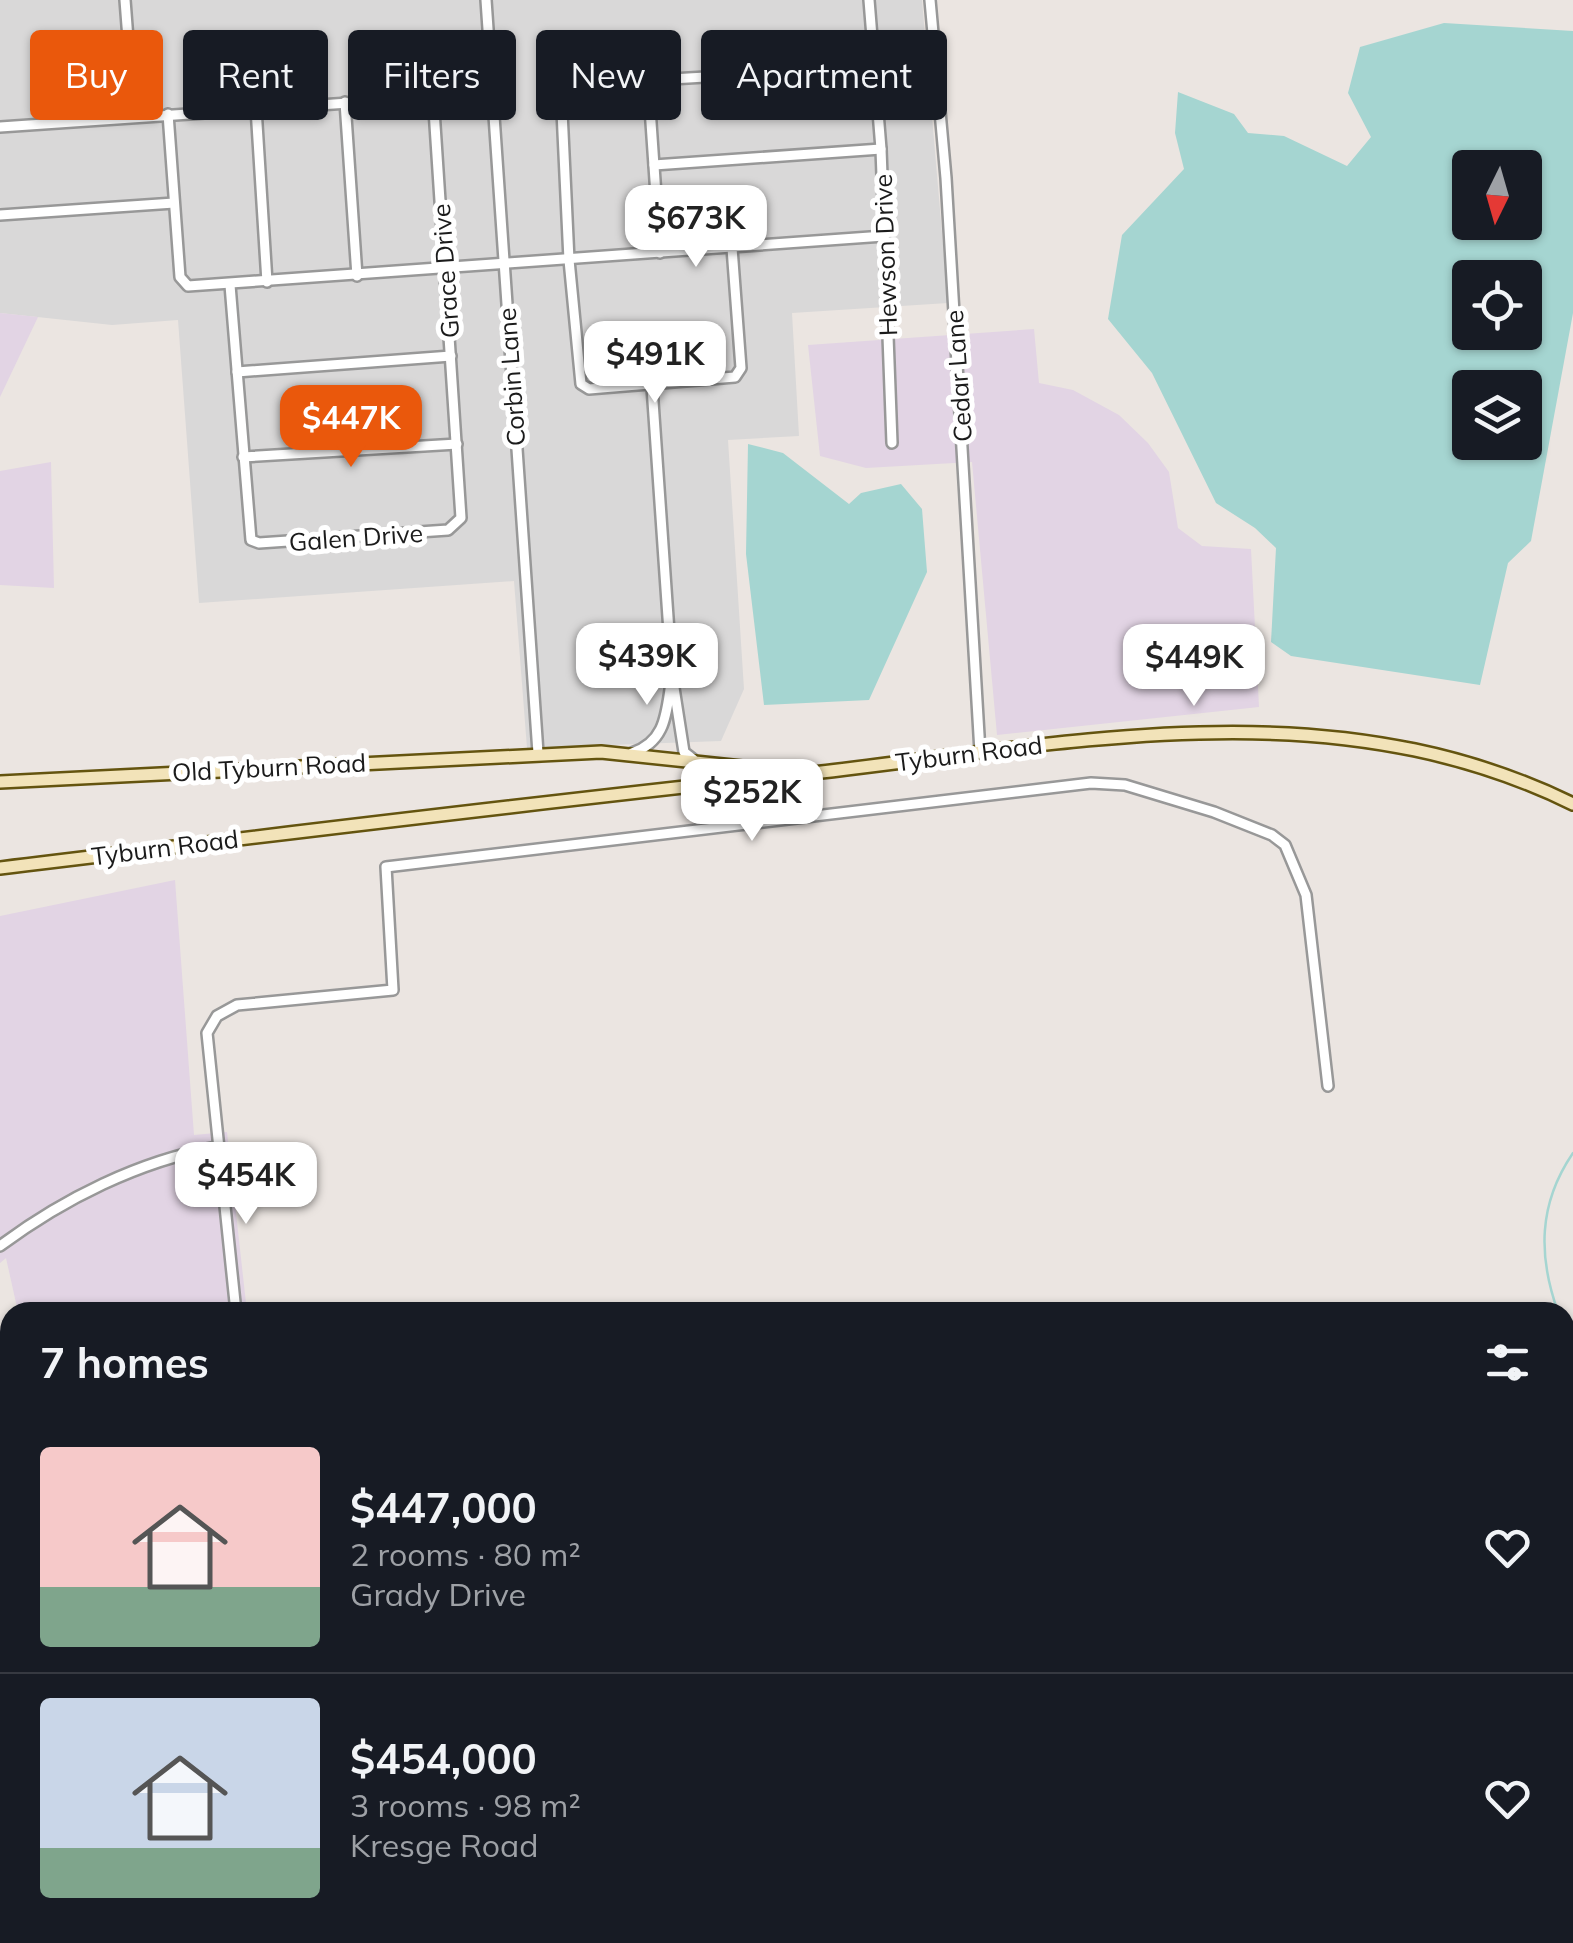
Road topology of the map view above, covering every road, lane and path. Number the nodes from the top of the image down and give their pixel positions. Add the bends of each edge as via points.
1 (126, 0) edge
2 (486, 0) edge
3 (869, 0) edge
4 (930, 0) edge
5 (128, 30) edge
6 (872, 30) edge
7 (345, 102) junction
8 (328, 103) edge
9 (183, 113) edge
10 (163, 114) edge
11 (168, 114) junction
12 (94, 120) edge
13 (257, 120) edge
14 (559, 120) edge
15 (651, 120) edge
16 (878, 120) edge
17 (0, 127) edge
18 (880, 150) junction
19 (654, 165) junction
20 (174, 204) junction
21 (0, 215) edge
22 (884, 236) junction
23 (732, 248) junction
24 (660, 253) junction
25 (568, 260) junction
26 (504, 266) junction
27 (445, 269) junction
28 (357, 276) junction
29 (267, 282) junction
30 (230, 285) junction
31 (451, 356) junction
32 (237, 372) junction
33 (652, 387) junction
34 (457, 444) junction
35 (892, 444) dead end
36 (243, 457) junction
37 (458, 526) joint
38 (672, 674) junction
39 (632, 752) junction
40 (980, 752) junction
41 (538, 753) junction
42 (696, 760) junction
43 (799, 774) junction
44 (0, 782) edge
45 (1573, 804) edge
46 (0, 868) edge
47 (1328, 1086) dead end
48 (217, 1147) junction
49 (0, 1246) edge
50 (235, 1302) edge

1 - 5 street
2 - 26 street, Corbin Lane
3 - 6 street, Hewson Drive
4 - 40 street, Cedar Lane
7 - 8 street
7 - 27 street, Grace Drive via 421,98 432,105
7 - 28 street
9 - 11 street
10 - 11 street
11 - 20 street
12 - 17 street
13 - 29 street
14 - 25 street
15 - 19 street
16 - 18 street, Hewson Drive
18 - 19 street
18 - 22 street, Hewson Drive
19 - 24 street
20 - 21 street
20 - 30 street via 183,283
22 - 23 street
22 - 35 street, Hewson Drive
23 - 24 street
23 - 33 street via 741,368 735,378
24 - 25 street
25 - 26 street
25 - 33 street via 581,384
26 - 27 street
26 - 41 street, Corbin Lane
27 - 28 street
27 - 31 street, Grace Drive
28 - 29 street
29 - 30 street
30 - 32 street
31 - 32 street
31 - 34 street, Grace Drive
32 - 36 street
33 - 38 street
34 - 36 street
34 - 37 street, Grace Drive
36 - 37 street, Galen Drive via 254,542
38 - 39 street via 660,735
38 - 42 street via 684,752
39 - 41 main road, Old Tyburn Road
39 - 42 main road, Old Tyburn Road
40 - 43 main road, Tyburn Road
40 - 45 main road, Tyburn Road via 1196,730 1322,734 1440,754
41 - 44 main road, Old Tyburn Road
42 - 43 main road, Old Tyburn Road
43 - 46 main road, Tyburn Road
47 - 48 street via 1306,895 1284,846 1198,807 1126,785 1092,783 386,868 393,990 242,1004 217,1016 205,1038
48 - 49 street via 160,1161 96,1188
48 - 50 street

